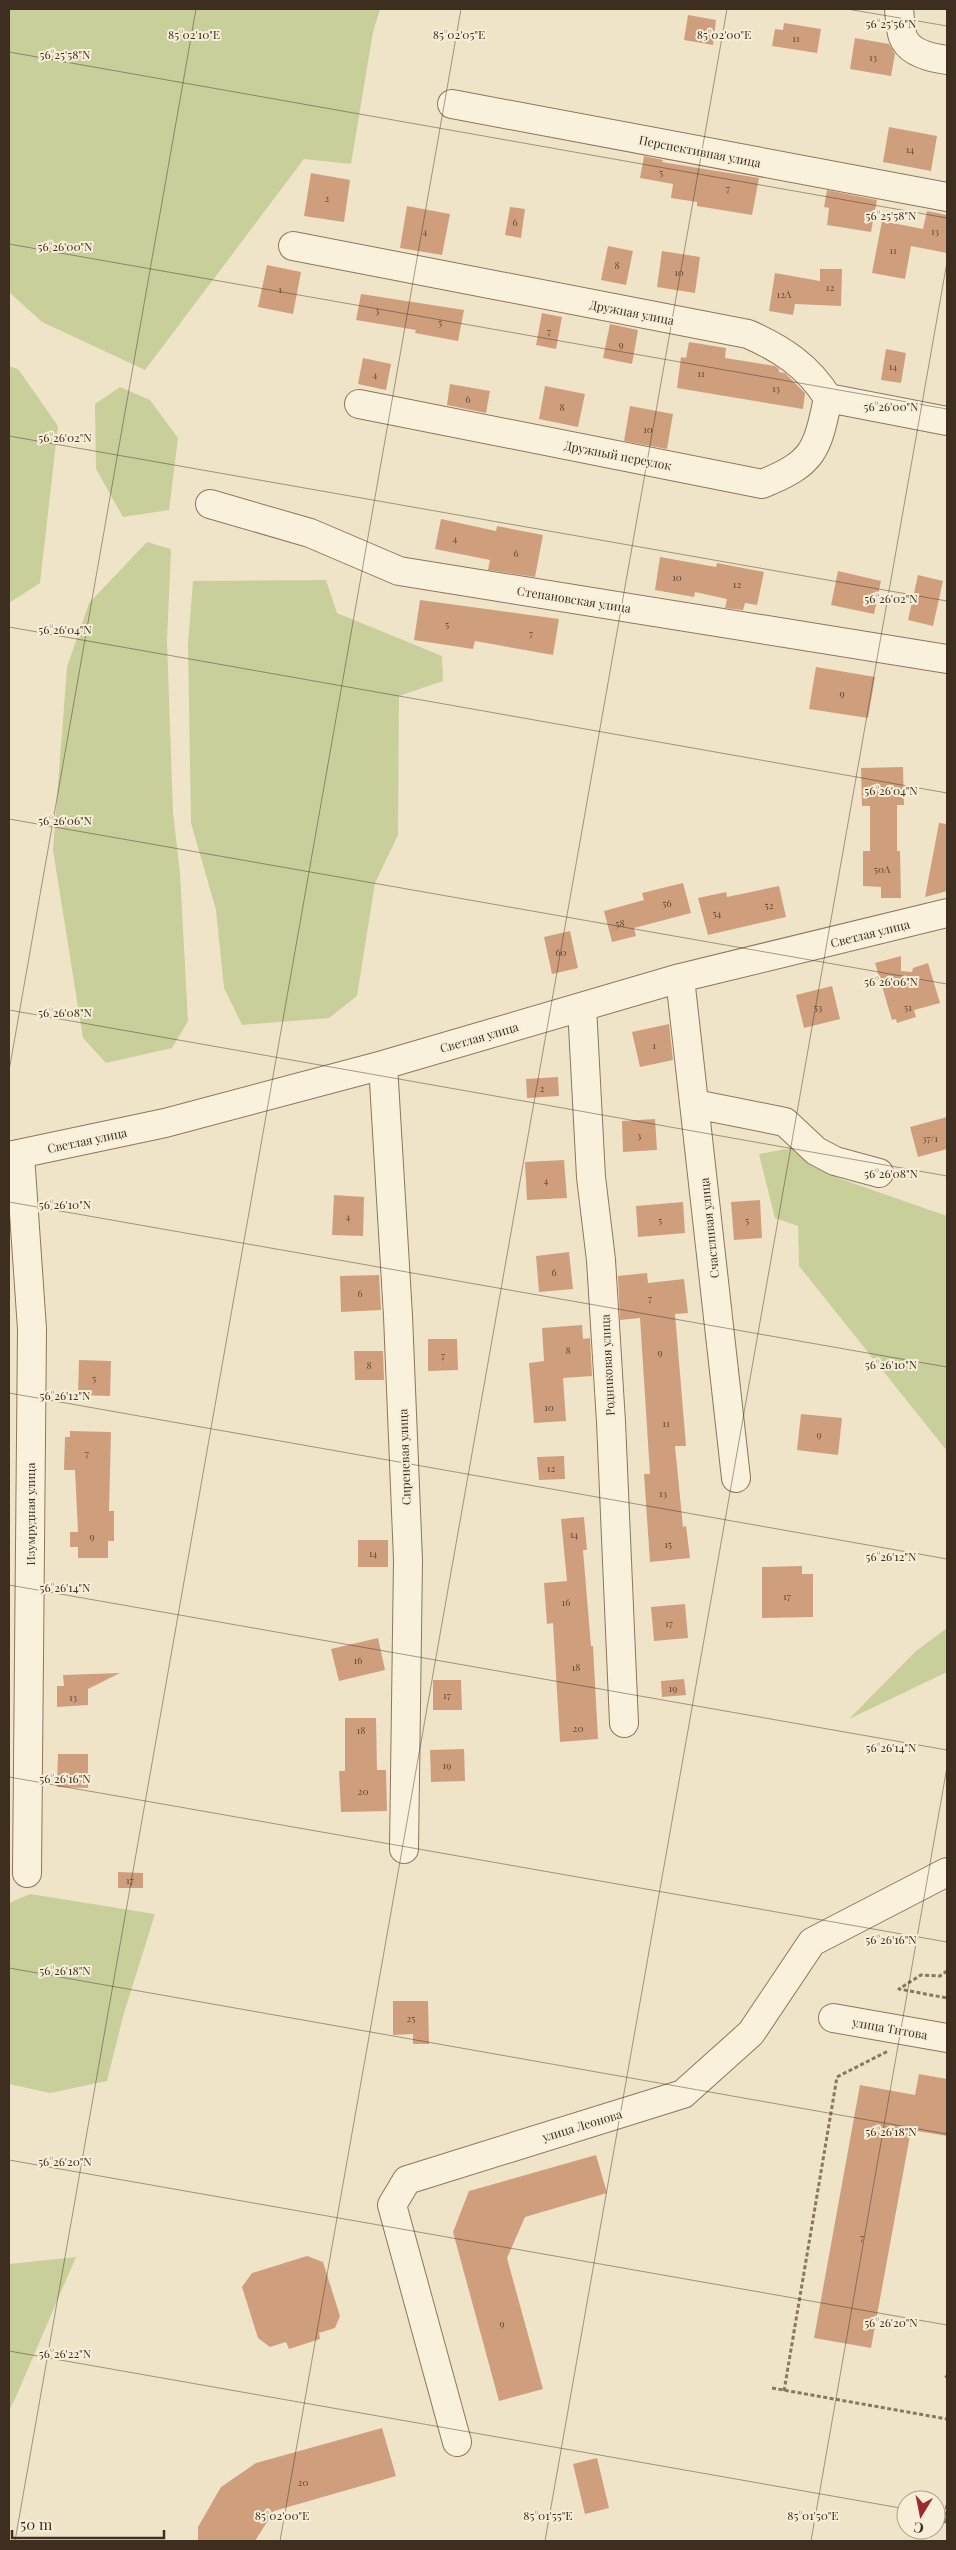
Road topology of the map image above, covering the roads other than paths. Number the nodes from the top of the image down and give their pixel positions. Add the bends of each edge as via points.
1 (899, 9) edge
2 (947, 60) edge
3 (452, 104) dead end
4 (947, 197) edge
5 (293, 246) dead end
6 (828, 398) junction
7 (359, 404) dead end
8 (947, 421) edge
9 (210, 504) dead end
10 (947, 659) edge
11 (947, 913) edge
12 (680, 978) junction
13 (582, 1007) junction
14 (383, 1065) junction
15 (695, 1104) junction
16 (14, 1156) edge
17 (879, 1173) dead end
18 (736, 1478) dead end
19 (624, 1724) dead end
20 (404, 1849) dead end
21 (947, 1872) edge
22 (27, 1873) dead end
23 (833, 2018) dead end
24 (947, 2038) edge
25 (457, 2442) dead end

1 - 2 street via 903,37 914,49 928,57
3 - 4 street, Перспективная улица
5 - 6 street, Дружная улица via 748,334 778,347 802,364
6 - 7 street, Дружный переулок via 820,439 808,457 793,471 762,484
6 - 8 street
9 - 10 street, Степановская улица via 310,533 399,571
11 - 12 street, Светлая улица
12 - 13 street, Светлая улица
12 - 15 street, Счастливая улица
13 - 14 street, Светлая улица
13 - 19 street, Родниковая улица via 591,1177 601,1260 611,1422
14 - 16 street, Светлая улица via 165,1123
14 - 20 street, Сиреневая улица via 408,1560
15 - 17 street via 785,1122 816,1151 835,1161
15 - 18 street, Счастливая улица
16 - 22 street, Изумрудная улица via 32,1329
21 - 25 street, улица Леонова via 812,1942 751,2033 683,2094 407,2180 392,2205
23 - 24 street, улица Титова

